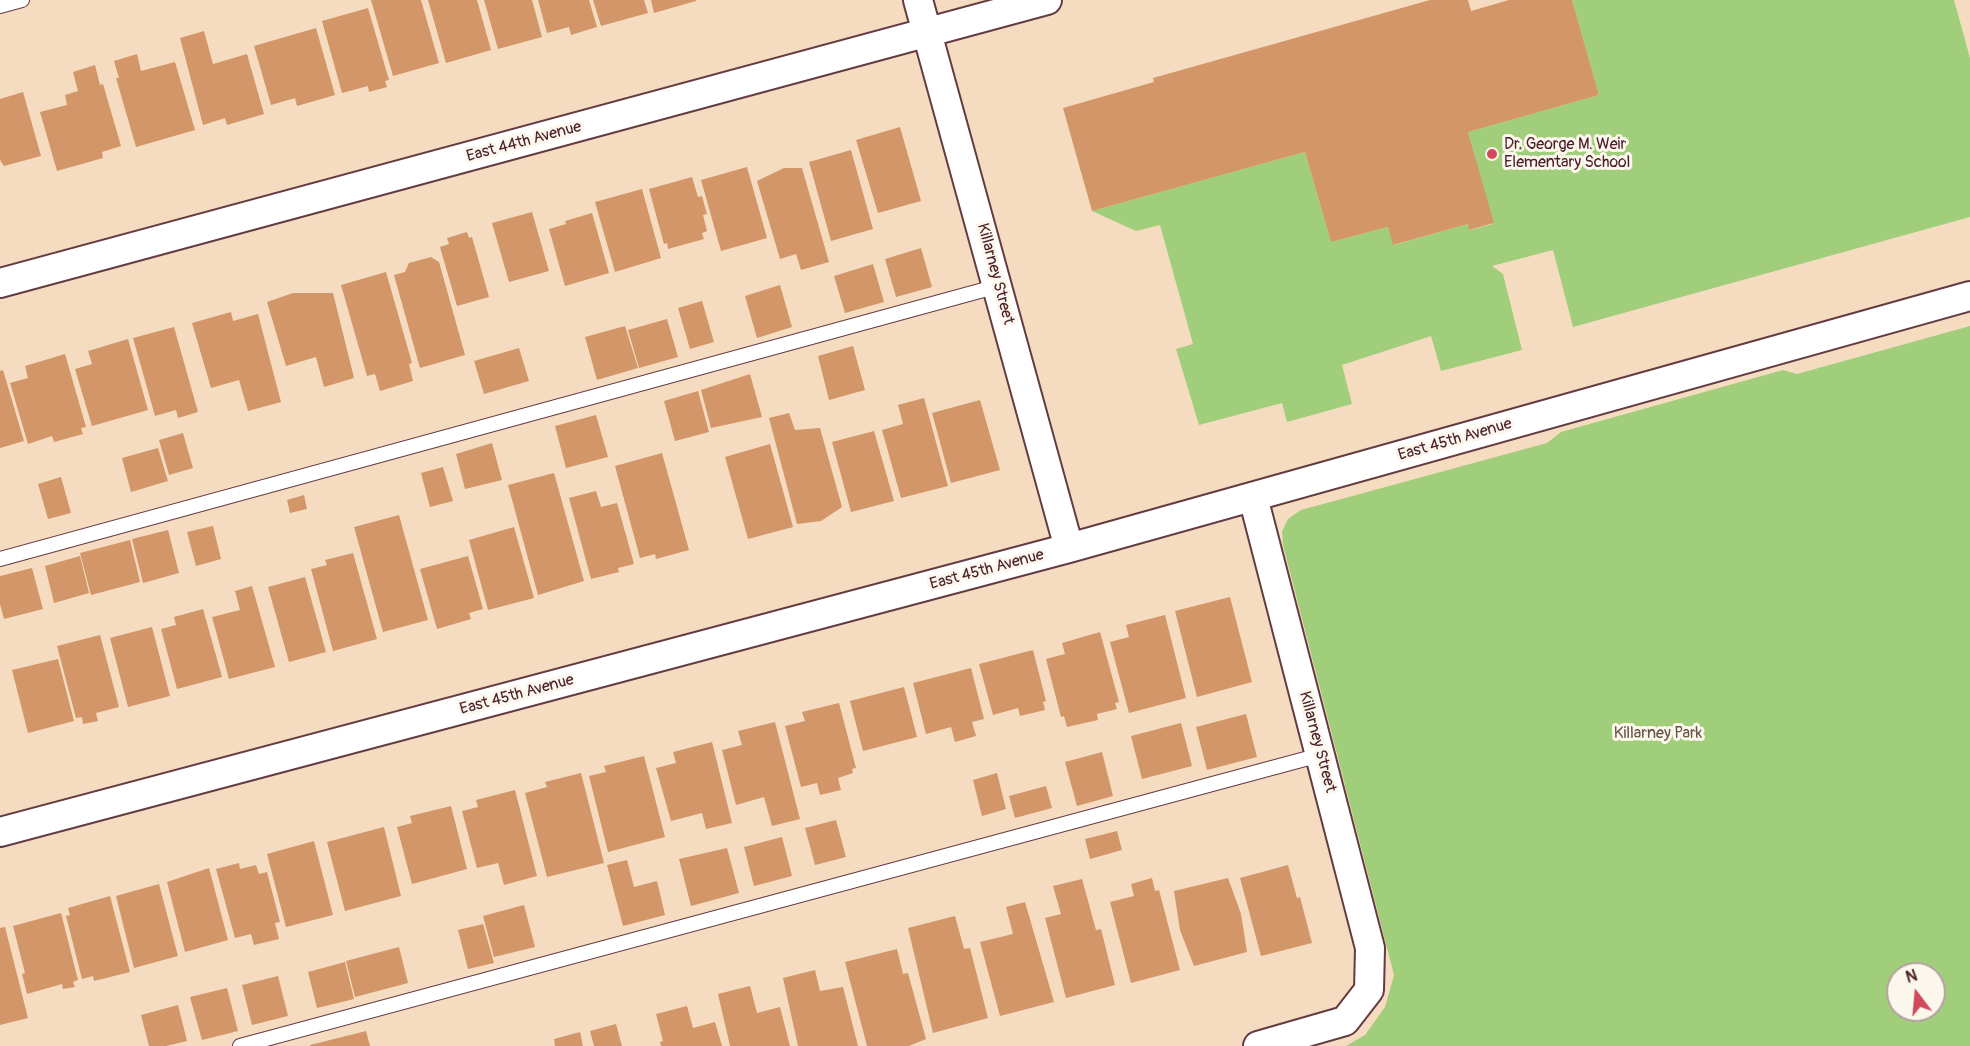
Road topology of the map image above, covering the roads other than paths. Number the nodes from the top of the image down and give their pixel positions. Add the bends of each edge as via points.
1 (22, 0) edge
2 (918, 0) edge
3 (1047, 0) edge
4 (0, 6) edge
5 (927, 33) junction
6 (0, 283) edge
7 (998, 286) junction
8 (1970, 296) edge
9 (1253, 496) junction
10 (1069, 548) junction
11 (0, 559) edge
12 (1320, 755) junction
13 (0, 832) edge
14 (240, 1046) edge
15 (1258, 1046) edge

1 - 4 lane
2 - 5 street, Killarney Street
3 - 5 street, East 44th Avenue
5 - 6 street, East 44th Avenue
5 - 7 street, Killarney Street
7 - 10 street, Killarney Street
7 - 11 lane
8 - 9 street, East 45th Avenue
9 - 10 street, East 45th Avenue
9 - 12 street, Killarney Street
10 - 13 street, East 45th Avenue
12 - 14 lane
12 - 15 street, Killarney Street via 1371,948 1370,990 1345,1021

